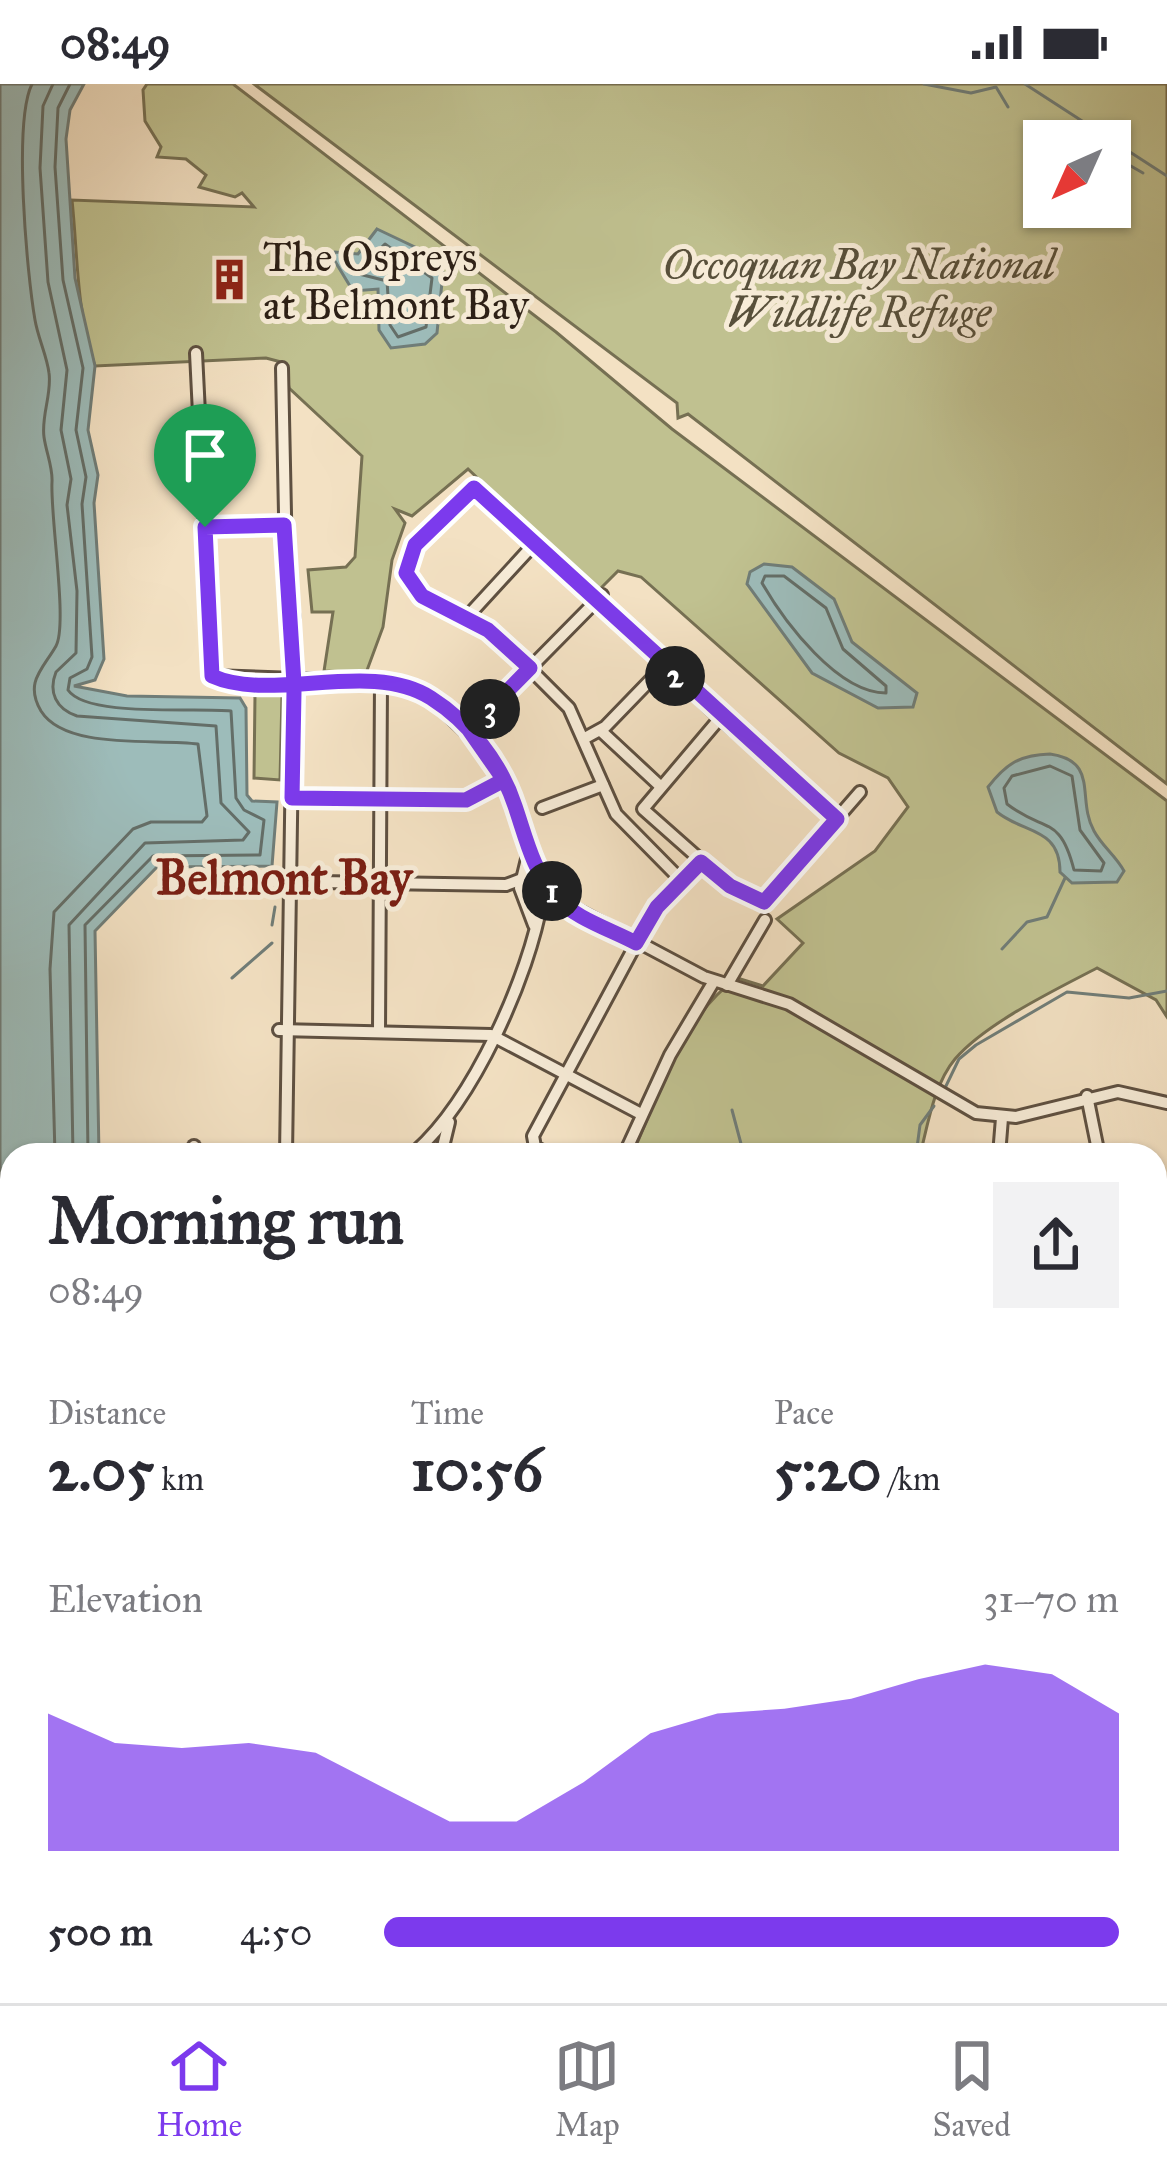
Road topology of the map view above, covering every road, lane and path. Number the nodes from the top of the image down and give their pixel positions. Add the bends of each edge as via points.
1 (196, 353) dead end
2 (282, 368) dead end
3 (284, 525) junction
4 (205, 527) junction
5 (535, 543) junction
6 (599, 598) junction
7 (466, 617) junction
8 (664, 666) junction
9 (530, 668) junction
10 (381, 682) junction
11 (294, 683) junction
12 (720, 718) junction
13 (469, 730) junction
14 (602, 730) junction
15 (585, 739) junction
16 (504, 780) junction
17 (603, 784) junction
18 (659, 785) junction
19 (860, 792) dead end
20 (292, 798) junction
21 (380, 798) junction
22 (542, 808) dead end
23 (837, 819) junction
24 (528, 854) junction
25 (701, 862) junction
26 (542, 874) junction
27 (524, 877) junction
28 (256, 881) dead end
29 (682, 881) junction
30 (291, 882) junction
31 (380, 884) junction
32 (506, 886) junction
33 (545, 895) junction
34 (524, 896) junction
35 (570, 909) junction
36 (765, 920) dead end
37 (534, 925) junction
38 (636, 943) junction
39 (720, 983) junction
40 (284, 1030) junction
41 (379, 1030) junction
42 (491, 1035) junction
43 (566, 1074) junction
44 (1087, 1096) junction
45 (1167, 1103) edge
46 (454, 1107) junction
47 (641, 1114) junction
48 (1002, 1118) junction
49 (286, 1143) edge
50 (421, 1143) edge
51 (441, 1143) edge
52 (536, 1143) edge
53 (629, 1143) edge
54 (1000, 1143) edge
55 (1097, 1143) edge

1 - 4 street
2 - 3 street
3 - 4 street
3 - 11 street
4 - 11 street via 210,673
5 - 6 street
5 - 7 street
5 - 7 street via 474,488 415,545 406,573 422,596
6 - 8 street
6 - 9 street
7 - 9 street
8 - 12 street
8 - 14 street
9 - 13 street
9 - 15 street via 573,713
10 - 11 street
10 - 13 street via 429,697
10 - 21 street
11 - 20 street
12 - 18 street
12 - 23 street
13 - 16 street
14 - 15 street
14 - 18 street
15 - 17 street
16 - 21 street via 466,800
16 - 24 street
17 - 22 street
17 - 29 street via 619,819
18 - 25 street via 643,809
19 - 23 street
20 - 21 street
20 - 30 street
21 - 31 street
23 - 25 street via 764,902
24 - 26 street
24 - 27 street
25 - 29 street
26 - 27 street
26 - 33 street
27 - 32 street
27 - 34 street
28 - 30 street
29 - 38 street
30 - 31 street
30 - 40 street
31 - 32 street
31 - 41 street
32 - 34 street
33 - 34 street
33 - 35 street
33 - 37 street
34 - 37 street
35 - 37 street
35 - 38 street
36 - 39 street
37 - 42 street via 525,967
38 - 39 street
38 - 43 street
39 - 47 street
39 - 48 street via 780,1000 963,1107
40 - 41 street
40 - 49 street
41 - 42 street
42 - 43 street
42 - 46 street
43 - 47 street
43 - 52 street
44 - 45 street via 1129,1093
44 - 48 street
44 - 55 street
46 - 50 street
46 - 51 street
47 - 53 street
48 - 54 street

